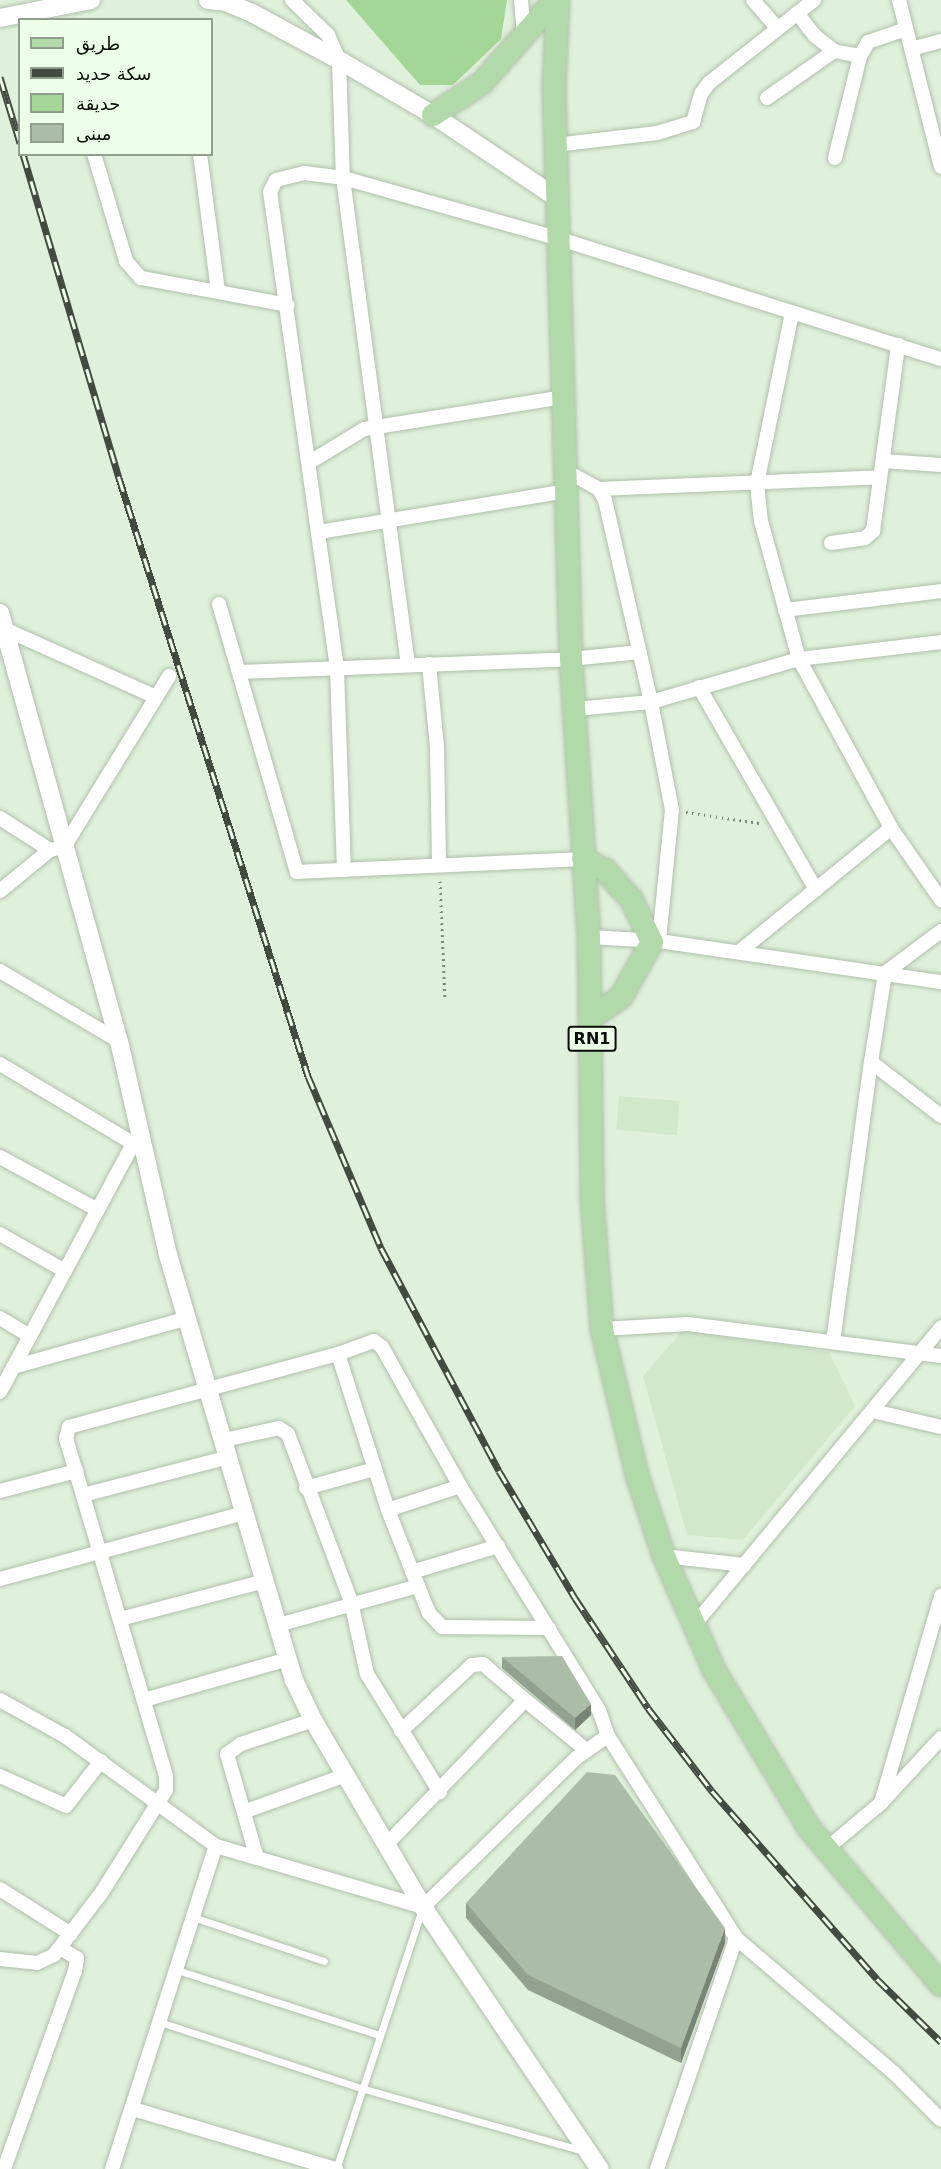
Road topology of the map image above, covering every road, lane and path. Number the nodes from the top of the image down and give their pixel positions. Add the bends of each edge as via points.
1 (91, 0) edge
2 (292, 0) edge
3 (521, 0) edge
4 (557, 0) edge
5 (753, 0) edge
6 (814, 0) edge
7 (899, 0) edge
8 (217, 1) edge
9 (797, 13) junction
10 (0, 18) edge
11 (777, 28) junction
12 (906, 29) junction
13 (524, 36) junction
14 (941, 41) edge
15 (911, 49) junction
16 (834, 51) junction
17 (860, 56) junction
18 (339, 60) junction
19 (767, 98) dead end
20 (433, 115) junction
21 (936, 133) edge
22 (555, 145) junction
23 (95, 156) edge
24 (200, 156) edge
25 (835, 158) dead end
26 (941, 167) edge
27 (343, 178) junction
28 (557, 198) junction
29 (560, 239) junction
30 (218, 290) junction
31 (288, 305) junction
32 (792, 313) junction
33 (898, 345) junction
34 (941, 359) edge
35 (564, 397) junction
36 (375, 426) junction
37 (883, 461) junction
38 (310, 462) junction
39 (941, 465) edge
40 (880, 477) junction
41 (568, 482) junction
42 (757, 484) junction
43 (599, 489) junction
44 (389, 520) junction
45 (320, 532) junction
46 (831, 543) dead end
47 (941, 591) edge
48 (219, 604) dead end
49 (785, 610) junction
50 (1, 623) edge
51 (941, 642) edge
52 (640, 652) junction
53 (571, 658) junction
54 (799, 658) junction
55 (429, 664) junction
56 (408, 665) junction
57 (337, 668) junction
58 (240, 672) junction
59 (169, 676) dead end
60 (699, 687) junction
61 (156, 697) junction
62 (651, 702) junction
63 (575, 709) junction
64 (672, 810) junction
65 (0, 818) edge
66 (776, 825) junction
67 (891, 828) junction
68 (57, 849) junction
69 (583, 859) junction
70 (439, 865) junction
71 (344, 870) junction
72 (816, 890) junction
73 (0, 891) edge
74 (941, 900) edge
75 (941, 931) edge
76 (589, 937) junction
77 (656, 941) junction
78 (739, 952) junction
79 (0, 971) edge
80 (885, 973) junction
81 (941, 982) edge
82 (445, 999) dead end
83 (592, 1017) junction
84 (119, 1041) junction
85 (871, 1062) junction
86 (2, 1071) edge
87 (941, 1116) edge
88 (139, 1147) junction
89 (0, 1157) edge
90 (98, 1210) junction
91 (0, 1234) edge
92 (65, 1271) junction
93 (0, 1318) edge
94 (188, 1318) junction
95 (941, 1327) edge
96 (602, 1329) junction
97 (30, 1336) junction
98 (832, 1342) junction
99 (338, 1354) junction
100 (921, 1354) junction
101 (941, 1356) edge
102 (14, 1367) junction
103 (208, 1387) junction
104 (0, 1392) edge
105 (873, 1411) junction
106 (941, 1427) edge
107 (226, 1448) junction
108 (374, 1469) junction
109 (76, 1471) junction
110 (460, 1486) junction
111 (306, 1488) junction
112 (0, 1491) edge
113 (83, 1495) junction
114 (388, 1510) junction
115 (245, 1512) junction
116 (498, 1545) junction
117 (100, 1553) junction
118 (664, 1556) junction
119 (744, 1565) junction
120 (412, 1572) junction
121 (0, 1579) edge
122 (265, 1581) junction
123 (418, 1586) junction
124 (941, 1596) edge
125 (351, 1602) junction
126 (120, 1619) junction
127 (278, 1625) junction
128 (694, 1625) junction
129 (549, 1628) junction
130 (288, 1659) junction
131 (0, 1700) edge
132 (144, 1700) junction
133 (525, 1700) junction
134 (313, 1720) junction
135 (401, 1731) junction
136 (608, 1736) junction
137 (941, 1738) edge
138 (586, 1750) junction
139 (101, 1761) junction
140 (346, 1775) junction
141 (0, 1776) edge
142 (440, 1792) junction
143 (159, 1803) junction
144 (881, 1803) junction
145 (246, 1811) junction
146 (387, 1844) junction
147 (216, 1846) junction
148 (825, 1850) junction
149 (257, 1858) junction
150 (0, 1889) edge
151 (423, 1907) junction
152 (194, 1917) junction
153 (71, 1934) junction
154 (736, 1938) junction
155 (60, 1948) junction
156 (324, 1961) dead end
157 (1, 1962) edge
158 (177, 1970) junction
159 (941, 1985) edge
160 (160, 2022) junction
161 (379, 2035) junction
162 (361, 2088) junction
163 (133, 2109) junction
164 (941, 2120) edge
165 (589, 2153) junction
166 (3, 2169) edge
167 (112, 2169) edge
168 (336, 2169) edge
169 (600, 2169) edge
170 (657, 2169) edge

1 - 10 street
2 - 18 street via 328,35
3 - 13 street
4 - 13 main road
4 - 22 main road, RN1
5 - 11 street
6 - 9 street
7 - 12 street
8 - 18 street
9 - 11 street
9 - 16 street via 815,36
11 - 22 street via 705,88 693,122 657,133
12 - 15 street
12 - 17 street via 868,42
13 - 20 main road via 482,83
14 - 15 street
15 - 21 street
16 - 17 street
16 - 19 street
17 - 25 street
18 - 20 street
18 - 27 street
20 - 28 street
21 - 26 street
22 - 28 main road, RN1
23 - 30 street via 132,271 141,278
24 - 30 street
27 - 29 street
27 - 31 street via 304,173 276,180 270,186
27 - 36 street
28 - 29 main road, RN1
29 - 32 street
29 - 35 main road, RN1
30 - 31 street
31 - 38 street
32 - 33 street
32 - 42 street
33 - 34 street
33 - 37 street
35 - 36 street
35 - 41 main road, RN1
36 - 38 street
36 - 44 street
37 - 39 street
37 - 40 street
38 - 45 street
40 - 42 street
40 - 46 street via 873,531 865,538
41 - 43 street
41 - 44 street
41 - 53 main road, RN1
42 - 43 street
42 - 49 street via 761,521
43 - 52 street via 610,513
44 - 45 street
44 - 56 street
45 - 57 street
47 - 49 street
48 - 58 street
49 - 54 street
50 - 61 street
50 - 68 street
51 - 54 street
52 - 53 street
52 - 62 street
53 - 55 street
53 - 63 main road, RN1
54 - 60 street
54 - 67 street
55 - 56 street
55 - 70 street via 437,747
56 - 57 street
57 - 58 street
57 - 71 street
58 - 71 street via 293,866 301,875
59 - 61 street
60 - 62 street
60 - 66 street
61 - 68 street
62 - 63 street
62 - 64 street
63 - 69 main road, RN1
64 - 66 path
64 - 77 street
65 - 68 street
66 - 72 street
67 - 72 street
67 - 74 street
68 - 73 street
68 - 84 street
69 - 70 street
69 - 76 main road, RN1
69 - 77 main road via 605,870
70 - 71 street
70 - 82 path
72 - 78 street
75 - 80 street
76 - 77 street
76 - 83 main road, RN1
77 - 78 street
77 - 83 main road via 621,997
78 - 80 street
79 - 84 street
80 - 81 street
80 - 85 street
83 - 96 main road, RN1 via 592,1199
84 - 88 street
85 - 87 street
85 - 98 street
86 - 88 street
88 - 90 street
88 - 94 street
89 - 90 street
90 - 92 street
91 - 92 street
92 - 97 street
93 - 97 street
94 - 102 street
94 - 103 street
95 - 100 street
96 - 98 street via 673,1323
96 - 118 main road, RN1 via 620,1415
97 - 102 street
98 - 100 street
99 - 103 street
99 - 108 street
99 - 110 street via 379,1343
100 - 101 street
100 - 105 street
102 - 104 street
103 - 107 street
103 - 109 street via 69,1427 66,1439
105 - 106 street
105 - 119 street
107 - 111 street via 284,1430
107 - 113 street
107 - 115 street
108 - 111 street
108 - 114 street
109 - 112 street
109 - 113 street
110 - 114 street
110 - 116 street
111 - 125 street
113 - 117 street
114 - 120 street
115 - 117 street
115 - 122 street
116 - 120 street
116 - 129 street
117 - 121 street
117 - 126 street
118 - 119 street
118 - 128 main road, RN1
119 - 128 street
120 - 123 street
122 - 126 street
122 - 127 street
123 - 125 street
123 - 129 street via 429,1613 442,1627
124 - 144 street
125 - 127 street
125 - 135 street via 367,1674
126 - 132 street
127 - 130 street
128 - 148 main road, RN1 via 758,1748
129 - 136 street via 599,1710
130 - 132 street
130 - 134 street
131 - 139 street
132 - 143 street via 166,1776 166,1790
133 - 135 street via 483,1664 472,1665
133 - 138 street
133 - 142 street
134 - 140 street
134 - 145 street via 229,1750
135 - 142 street
136 - 138 street
136 - 154 street
137 - 144 street
138 - 151 street
139 - 141 street via 66,1806
139 - 143 street
140 - 145 street
140 - 146 street
142 - 146 street
143 - 147 street
143 - 153 street
144 - 148 street
145 - 149 street
146 - 151 street
147 - 149 street
147 - 152 street
148 - 159 main road, RN1
149 - 151 street
150 - 153 street
151 - 161 lane
151 - 165 street
152 - 156 lane
152 - 158 street
153 - 155 street
154 - 164 street via 894,2073
154 - 170 street
155 - 157 street via 37,1964
155 - 166 street via 77,1958 75,1971
158 - 160 street
158 - 161 lane
160 - 162 lane
160 - 163 street
161 - 162 lane
162 - 165 lane
162 - 168 lane
163 - 167 street
163 - 168 street
165 - 169 street

